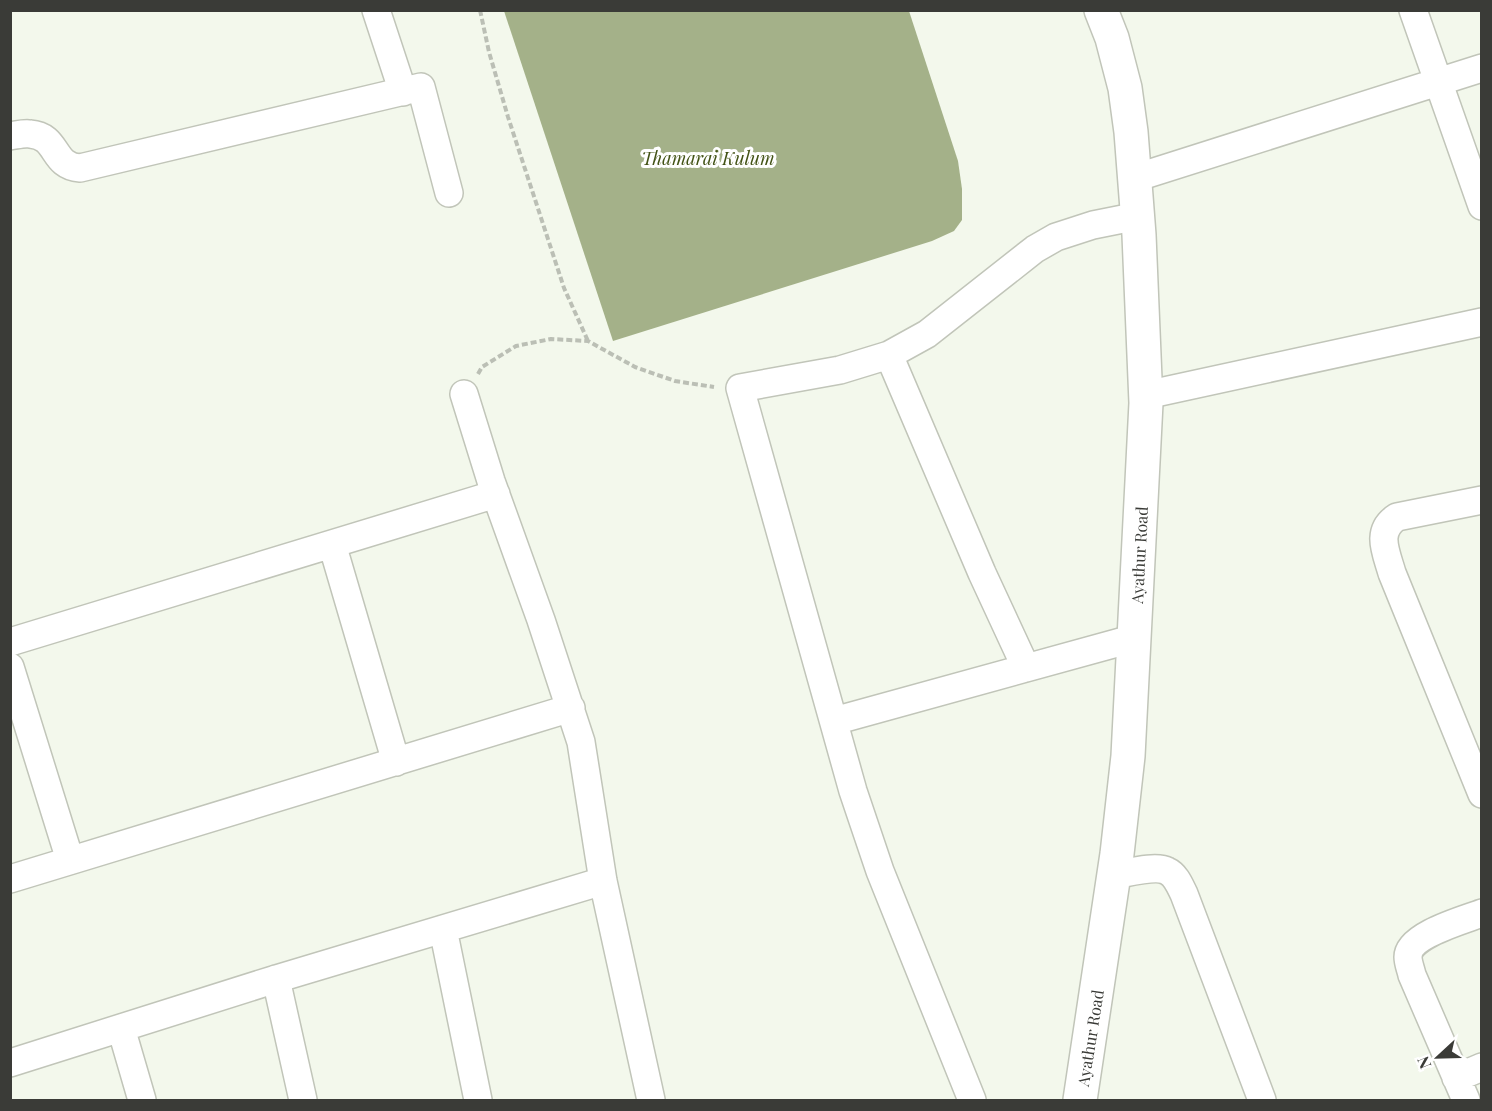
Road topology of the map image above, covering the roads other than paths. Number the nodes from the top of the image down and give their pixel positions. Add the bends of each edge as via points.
1 (376, 10) edge
2 (1101, 10) edge
3 (1413, 10) edge
4 (1482, 68) edge
5 (1439, 82) junction
6 (403, 92) junction
7 (10, 136) edge
8 (1135, 178) junction
9 (449, 193) dead end
10 (1482, 206) edge
11 (1138, 216) junction
12 (1482, 322) edge
13 (889, 355) junction
14 (464, 394) road end
15 (1146, 395) junction
16 (496, 494) junction
17 (1482, 500) edge
18 (332, 544) junction
19 (1135, 638) junction
20 (10, 642) edge
21 (10, 667) edge
22 (1026, 668) junction
23 (572, 708) junction
24 (834, 721) junction
25 (396, 762) junction
26 (1482, 794) edge
27 (70, 860) junction
28 (1114, 875) junction
29 (10, 879) edge
30 (603, 881) junction
31 (1482, 913) edge
32 (443, 929) junction
33 (276, 979) junction
34 (121, 1028) junction
35 (10, 1063) edge
36 (1482, 1067) edge
37 (1461, 1089) edge
38 (142, 1101) edge
39 (303, 1101) edge
40 (478, 1101) edge
41 (651, 1101) edge
42 (972, 1101) edge
43 (1080, 1101) edge
44 (1262, 1101) edge

1 - 6 street
2 - 8 street, Ayathur Road via 1125,88
3 - 5 street
4 - 5 street
5 - 8 street
5 - 10 street
6 - 7 street via 80,168 71,168 61,161 42,136
6 - 9 street via 421,87
8 - 11 street, Ayathur Road
11 - 13 street via 1056,237 1035,249 927,334
11 - 15 street, Ayathur Road
12 - 15 street
13 - 22 street
13 - 24 street via 840,370 740,388
14 - 16 street
15 - 19 street, Ayathur Road
16 - 18 street
16 - 23 street
17 - 26 street via 1397,517 1383,531 1392,573
18 - 20 street
18 - 25 street
19 - 22 street
19 - 28 street, Ayathur Road via 1128,756
21 - 27 street
22 - 24 street
23 - 25 street
23 - 30 street via 589,784
24 - 42 street via 880,871
25 - 27 street
27 - 29 street
28 - 43 street, Ayathur Road
28 - 44 street via 1157,868 1176,879
30 - 32 street
30 - 41 street
31 - 37 street via 1414,942 1407,956
32 - 33 street
32 - 40 street
33 - 34 street
33 - 39 street
34 - 35 street
34 - 38 street
36 - 37 street

